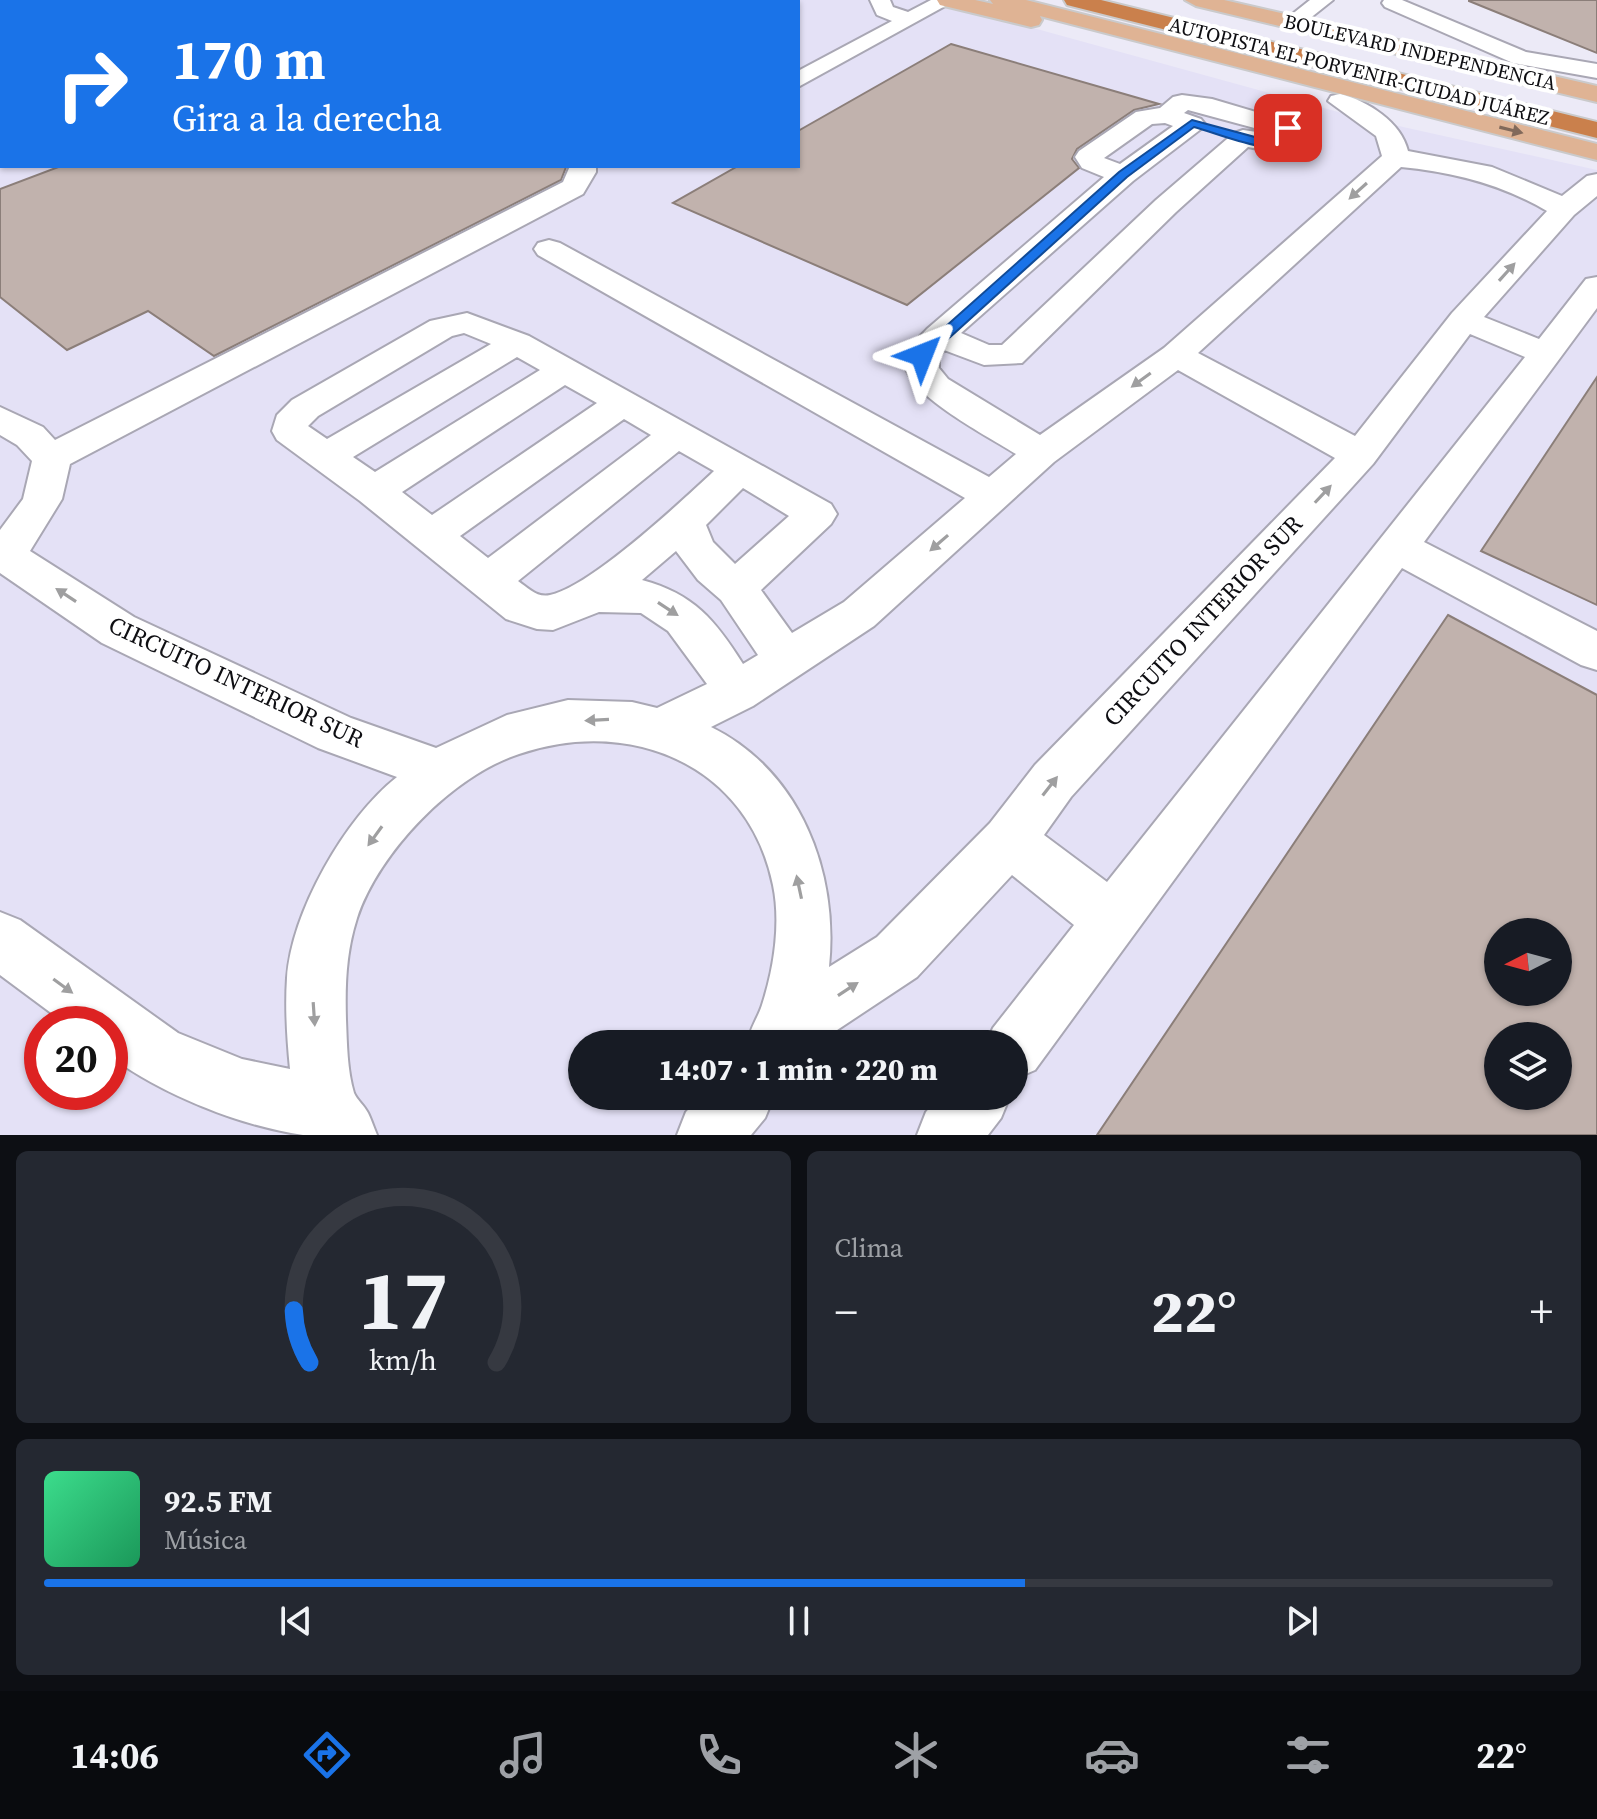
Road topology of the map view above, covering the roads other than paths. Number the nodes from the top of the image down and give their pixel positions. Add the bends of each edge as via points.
1 (880, 0) edge
2 (947, 0) edge
3 (1001, 0) edge
4 (1137, 0) edge
5 (1196, 0) edge
6 (1323, 0) edge
7 (1429, 0) edge
8 (1392, 3) dead end
9 (1070, 8) edge
10 (909, 20) junction
11 (1292, 23) junction
12 (1597, 70) edge
13 (804, 71) edge
14 (1553, 83) junction
15 (1597, 83) edge
16 (1498, 87) junction
17 (1597, 94) edge
18 (1340, 101) junction
19 (1597, 110) edge
20 (1179, 119) junction
21 (1470, 120) junction
22 (1597, 130) edge
23 (1243, 138) junction
24 (1597, 152) edge
25 (1395, 158) junction
26 (583, 168) edge
27 (1117, 181) junction
28 (1580, 196) edge
29 (1166, 206) junction
30 (549, 249) dead end
31 (1597, 286) edge
32 (1464, 320) junction
33 (939, 336) junction
34 (517, 343) junction
35 (1546, 354) junction
36 (1176, 355) junction
37 (563, 371) junction
38 (622, 403) junction
39 (0, 419) edge
40 (676, 434) junction
41 (1041, 453) junction
42 (1360, 455) junction
43 (325, 457) junction
44 (51, 458) junction
45 (740, 469) junction
46 (374, 491) junction
47 (992, 496) junction
48 (685, 522) junction
49 (432, 535) junction
50 (1396, 546) junction
51 (2, 554) edge
52 (488, 581) junction
53 (736, 588) junction
54 (594, 595) junction
55 (1597, 652) edge
56 (786, 660) junction
57 (736, 692) junction
58 (662, 728) junction
59 (439, 771) junction
60 (1009, 840) junction
61 (1112, 920) junction
62 (0, 940) edge
63 (781, 1030) edge
64 (789, 1030) edge
65 (1028, 1031) edge
66 (731, 1110) edge
67 (968, 1110) edge
68 (336, 1122) edge
69 (709, 1135) edge
70 (949, 1135) edge

1 - 10 street via 884,11
2 - 10 street
2 - 18 main road
3 - 9 main road
4 - 16 highway
5 - 11 main road, BOULEVARD INDEPENDENCIA
6 - 11 street
7 - 12 street
8 - 12 street via 1521,58
9 - 21 main road
9 - 22 highway, AUTOPISTA EL PORVENIR-CIUDAD JUÁREZ via 1357,69
10 - 13 street
11 - 14 main road, BOULEVARD INDEPENDENCIA
11 - 16 highway
14 - 15 street
14 - 17 main road, BOULEVARD INDEPENDENCIA
16 - 19 highway
18 - 21 main road
18 - 25 street via 1388,133
20 - 23 street
20 - 23 street via 1182,102 1190,102 1288,128 1300,138 1282,146
20 - 27 street
20 - 27 street via 1145,117 1088,157
21 -> 24 main road
23 - 29 street
25 - 28 street via 1474,169
25 -> 36 street
26 - 44 street via 573,188
27 - 29 street
27 - 33 street
32 -> 28 street, CIRCUITO INTERIOR SUR
29 - 33 street via 1010,356 984,355
30 - 47 street
31 - 35 street
32 - 35 street
32 - 42 street, CIRCUITO INTERIOR SUR
33 - 41 street via 922,355 927,378
34 - 37 street
34 - 43 street
34 - 43 street via 481,327 454,324 305,408 290,423 290,431
35 - 50 street
36 -> 41 street
36 - 42 street
37 - 38 street
37 - 46 street
38 - 40 street
38 - 49 street
39 - 44 street via 30,436
40 - 45 street
40 - 52 street
41 - 47 street
60 -> 42 street, CIRCUITO INTERIOR SUR via 1053,781
43 - 46 street
44 - 51 street via 51,482 36,515
45 - 48 street
45 - 53 street via 817,514
46 - 49 street
47 -> 56 street via 859,614
48 - 53 street via 696,550
48 - 54 street
49 - 52 street
50 - 55 street
50 - 61 street
59 -> 51 street, CIRCUITO INTERIOR SUR via 335,733 118,630
52 - 54 street via 521,607 537,612 553,613
53 - 56 street
54 -> 57 street via 638,595 668,606 706,645
56 - 57 street
57 - 58 street
58 -> 59 street via 608,719 552,723 495,740
63 -> 58 street via 802,961 802,894 785,835 754,786 712,750
59 -> 68 street via 389,816 349,872 322,937 312,1008
60 - 61 street
64 -> 60 street, CIRCUITO INTERIOR SUR via 897,957
61 - 65 street
62 -> 68 street via 157,1054
66 - 69 street
67 - 70 street

